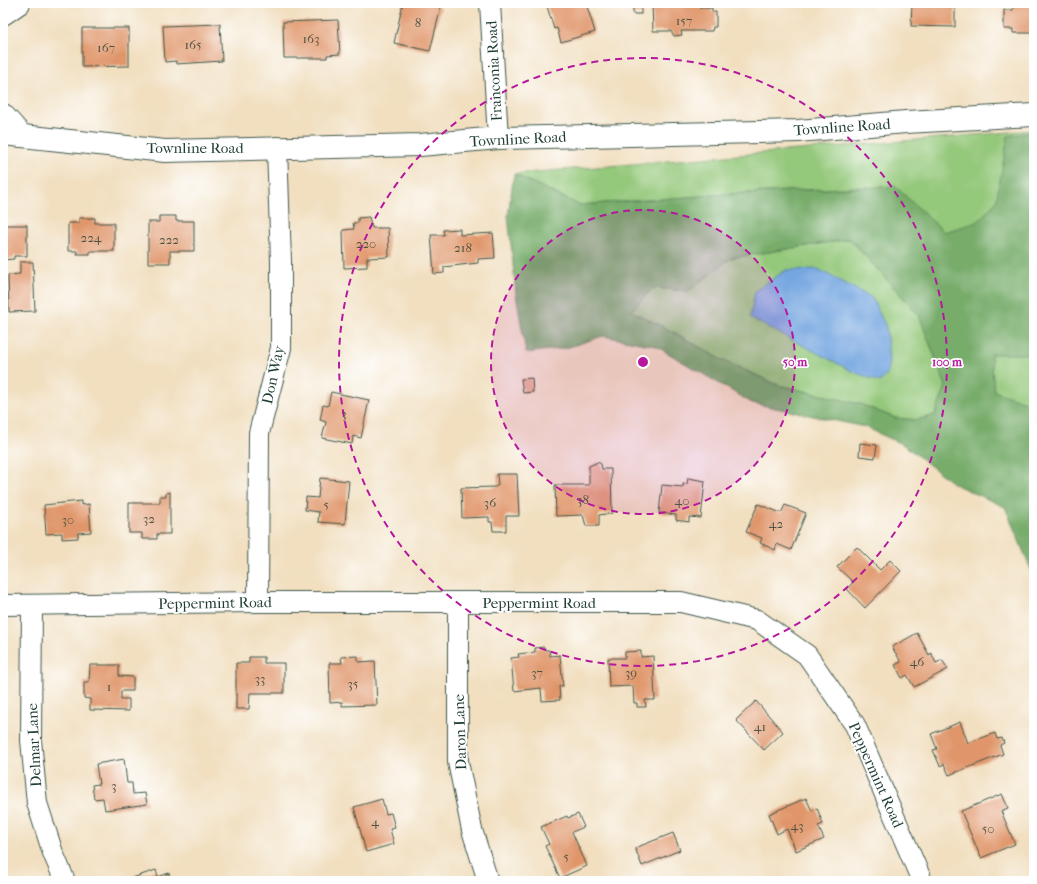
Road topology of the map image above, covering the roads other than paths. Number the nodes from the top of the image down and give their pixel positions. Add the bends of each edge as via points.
1 (19, 3) edge
2 (490, 3) edge
3 (3, 14) edge
4 (3, 115) edge
5 (1034, 115) edge
6 (13, 135) edge
7 (498, 138) junction
8 (277, 147) junction
9 (258, 602) junction
10 (458, 603) junction
11 (3, 604) edge
12 (32, 605) junction
13 (64, 881) edge
14 (488, 881) edge
15 (922, 881) edge

1 - 3 main road
2 - 7 street, Franconia Road
4 - 6 main road
5 - 7 main road, Townline Road via 798,131
6 - 8 main road, Townline Road via 165,150
7 - 8 main road, Townline Road via 420,145
8 - 9 street, Don Way via 281,261 280,348 260,433
9 - 10 street, Peppermint Road
9 - 12 street, Peppermint Road
10 - 14 street, Daron Lane via 458,762 472,830
10 - 15 street, Peppermint Road via 681,602 757,620 807,655 855,725
11 - 12 street, Peppermint Road
12 - 13 street, Delmar Lane via 31,740 37,803

